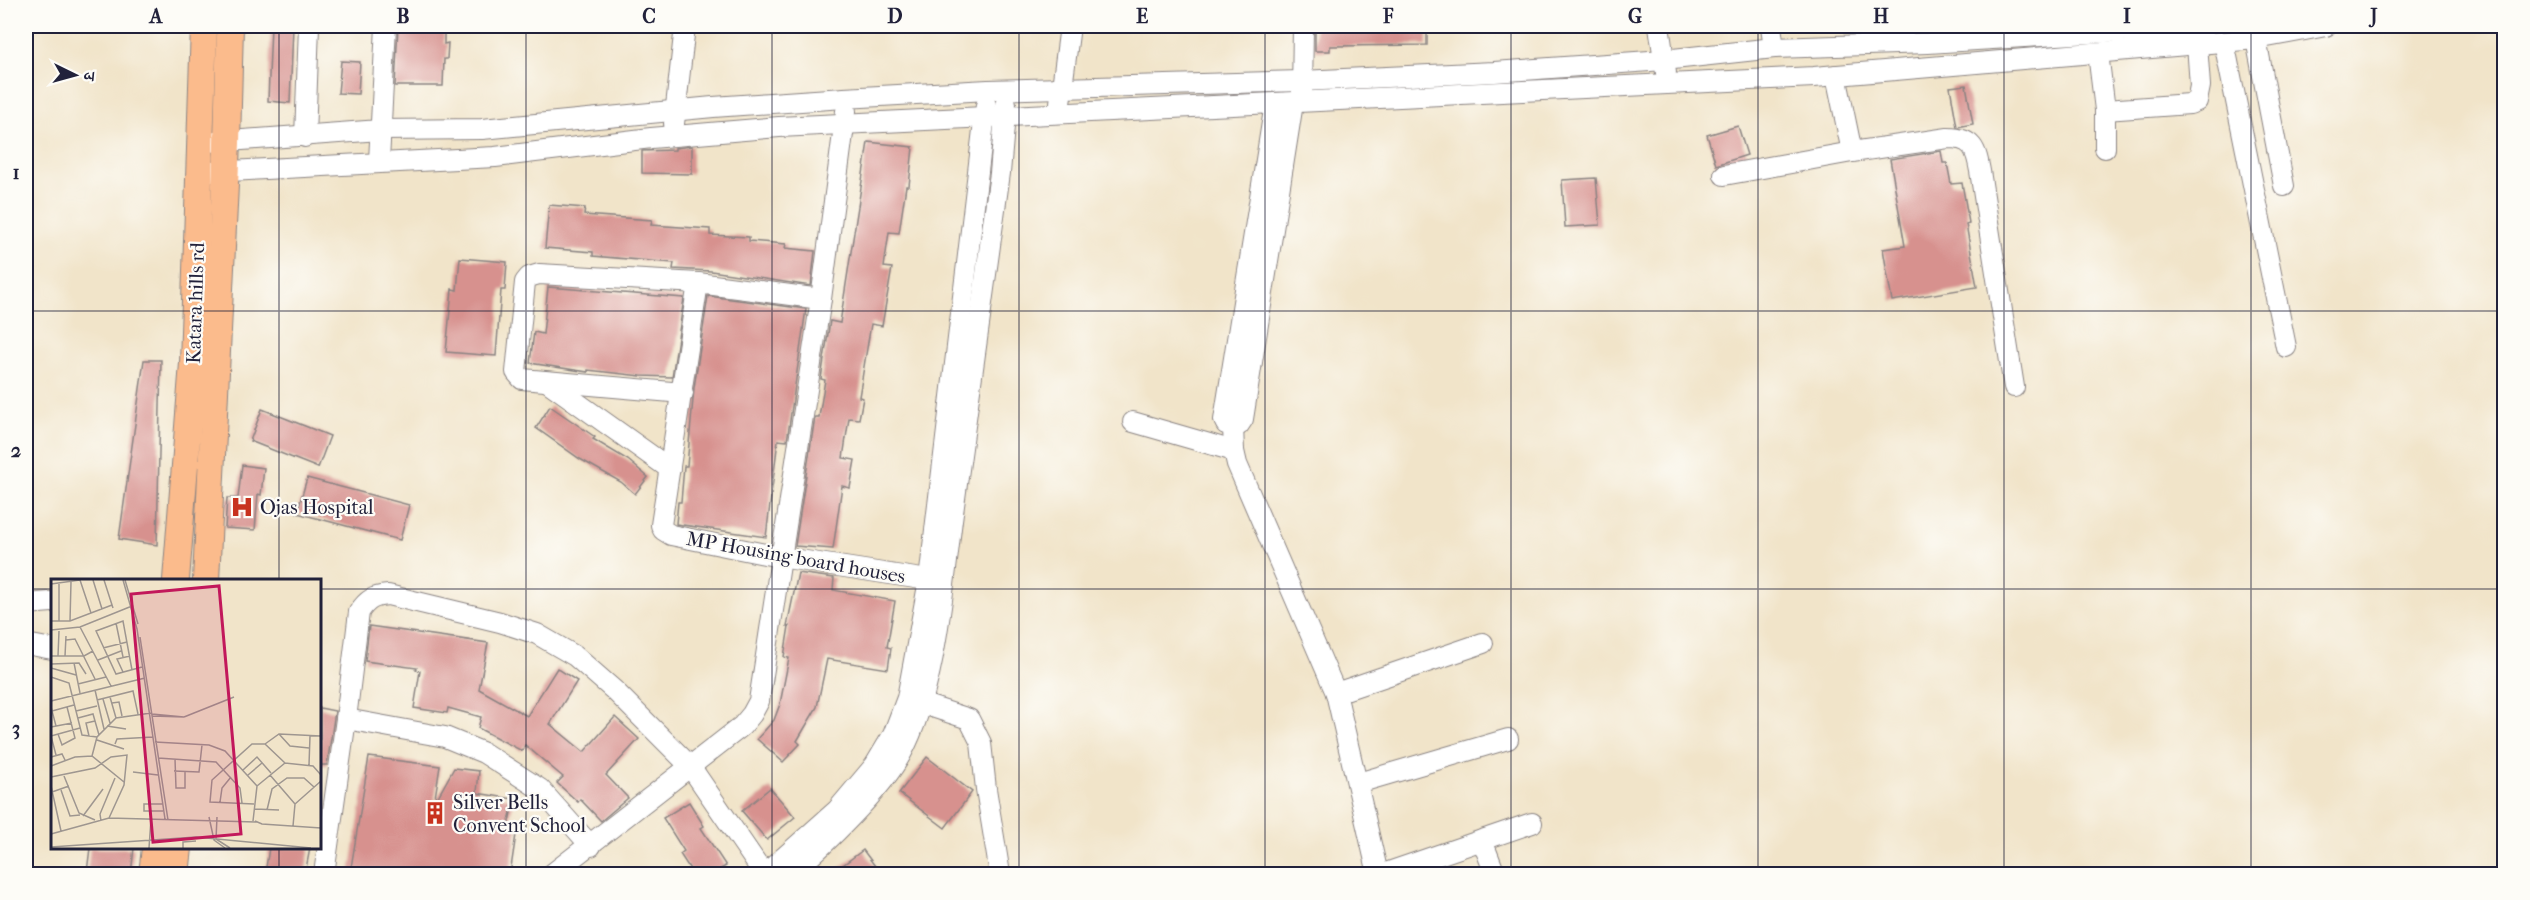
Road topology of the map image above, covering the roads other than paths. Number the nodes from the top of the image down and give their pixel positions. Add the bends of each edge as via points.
1 (204, 26) edge
2 (230, 26) edge
3 (309, 26) edge
4 (386, 26) edge
5 (685, 26) edge
6 (1070, 26) edge
7 (1303, 26) edge
8 (1659, 26) edge
9 (1771, 26) edge
10 (2326, 26) edge
11 (1986, 32) edge
12 (2200, 35) edge
13 (2256, 39) junction
14 (2224, 42) junction
15 (1774, 48) junction
16 (2098, 53) junction
17 (1664, 60) junction
18 (1836, 75) junction
19 (1301, 81) junction
20 (1668, 85) junction
21 (997, 90) junction
22 (1061, 90) junction
23 (847, 98) junction
24 (1290, 103) junction
25 (675, 110) junction
26 (2105, 110) junction
27 (1059, 114) junction
28 (986, 116) junction
29 (1005, 116) junction
30 (845, 124) junction
31 (380, 130) junction
32 (674, 135) junction
33 (305, 137) junction
34 (200, 142) junction
35 (227, 143) junction
36 (2105, 148) dead end
37 (1852, 152) junction
38 (379, 161) junction
39 (225, 171) junction
40 (199, 172) junction
41 (1724, 175) dead end
42 (2284, 186) dead end
43 (698, 282) junction
44 (821, 299) junction
45 (2286, 347) dead end
46 (548, 382) junction
47 (2014, 387) dead end
48 (683, 393) junction
49 (1133, 422) dead end
50 (1234, 451) junction
51 (670, 469) junction
52 (780, 557) junction
53 (176, 579) edge
54 (206, 579) edge
55 (936, 581) junction
56 (51, 602) edge
57 (26, 604) edge
58 (1483, 643) dead end
59 (26, 644) edge
60 (51, 649) edge
61 (1336, 693) junction
62 (920, 703) junction
63 (346, 719) junction
64 (1508, 739) dead end
65 (690, 766) junction
66 (1358, 783) junction
67 (1532, 823) dead end
68 (1482, 840) junction
69 (591, 846) junction
70 (155, 849) edge
71 (179, 849) edge
72 (152, 874) edge
73 (176, 874) edge
74 (324, 874) edge
75 (552, 874) edge
76 (765, 874) edge
77 (791, 874) edge
78 (1000, 874) edge
79 (1381, 874) edge
80 (1495, 874) edge

1 - 34 main road, Katara hills rd
2 - 35 main road, Katara hills rd
3 - 33 street
4 - 31 street
5 - 25 street
6 - 22 street
7 - 19 street
8 - 17 street
9 - 15 street
10 - 13 street
11 - 12 street
11 - 15 street
12 - 14 street
12 - 16 street
12 - 26 street via 2197,101
13 - 14 street
13 - 42 street
14 - 45 street
15 - 17 street
16 - 18 street
16 - 26 street
17 - 19 street
17 - 20 street
18 - 20 street
18 - 37 street
19 - 22 street
19 - 24 street
20 - 24 street
21 - 22 street
21 - 23 street
21 - 28 street
21 - 29 street
22 - 27 street
23 - 25 street
23 - 30 street
24 - 27 street
24 - 50 street via 1243,419 1233,426
25 - 31 street via 482,129
25 - 32 street
26 - 36 street
27 - 29 street
28 - 29 street
28 - 30 street
28 - 55 street
29 - 55 street via 1000,173
30 - 32 street
30 - 44 street
31 - 33 street
31 - 38 street
32 - 38 street via 495,157
33 - 35 street
34 - 35 street
34 - 40 main road, Katara hills rd
35 - 39 main road, Katara hills rd
37 - 41 street
37 - 47 street via 1948,138 1970,142 1978,162
38 - 39 street
39 - 40 street
39 - 54 main road, Katara hills rd
40 - 53 main road, Katara hills rd via 193,363
43 - 44 street
43 - 46 street via 539,274 529,277 523,286 516,372 526,381
43 - 48 street, MP Housing board houses
44 - 52 street
46 - 48 street
46 - 51 street
48 - 51 street, MP Housing board houses
49 - 50 street
50 - 61 street
51 - 52 street, MP Housing board houses via 661,525 666,532
52 - 55 street, MP Housing board houses
52 - 65 street via 759,701 742,726
55 - 62 street via 932,657
55 - 76 street via 907,698 893,735 875,765 837,810
56 - 57 street
58 - 61 street
59 - 60 street
61 - 66 street
62 - 77 street via 892,769
62 - 78 street via 969,719 981,743
63 - 65 street via 359,612 375,596 388,595 537,634 575,656
63 - 69 street via 445,737 484,753 540,789
63 - 74 street
64 - 66 street
65 - 69 street
65 - 76 street
66 - 79 street
67 - 68 street
68 - 79 street
68 - 80 street
69 - 75 street
70 - 72 main road
71 - 73 main road

